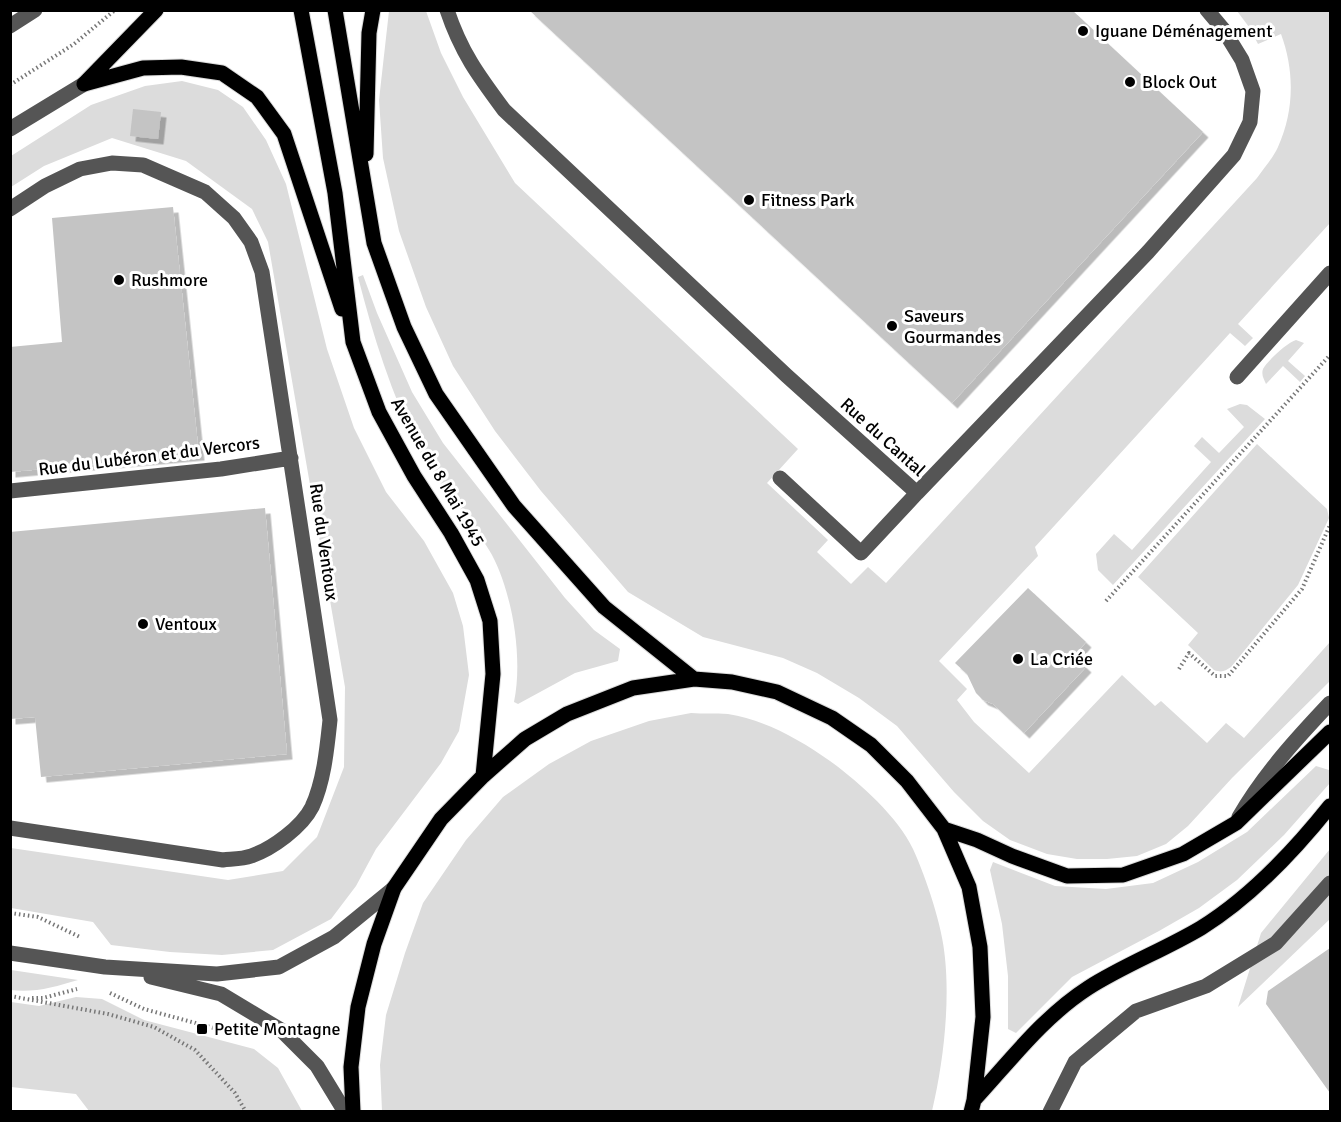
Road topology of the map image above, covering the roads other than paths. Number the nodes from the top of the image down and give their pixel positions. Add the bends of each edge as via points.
1 (34, 10) edge
2 (156, 10) edge
3 (301, 10) edge
4 (334, 10) edge
5 (373, 10) edge
6 (447, 10) edge
7 (1207, 10) edge
8 (10, 26) edge
9 (84, 84) junction
10 (10, 129) edge
11 (365, 193) junction
12 (10, 209) edge
13 (1330, 273) edge
14 (353, 342) junction
15 (1237, 376) dead end
16 (291, 458) junction
17 (780, 478) dead end
18 (10, 491) edge
19 (917, 493) junction
20 (694, 679) junction
21 (1330, 703) edge
22 (1330, 732) edge
23 (483, 776) junction
24 (1330, 806) edge
25 (1236, 823) junction
26 (10, 828) edge
27 (944, 829) junction
28 (1330, 882) edge
29 (394, 888) junction
30 (10, 953) edge
31 (105, 967) junction
32 (973, 1106) edge
33 (345, 1112) edge
34 (353, 1112) edge
35 (1050, 1112) edge

1 - 8 street
2 - 9 main road
3 - 14 main road, Avenue du 8 Mai 1945 via 335,193
4 - 11 main road, Avenue du 8 Mai 1945
5 - 11 main road
6 - 19 street, Rue du Cantal via 457,40 504,110
7 - 19 street, Rue du Cantal via 1242,60 1253,91 1250,122 1234,155 1148,252
9 - 10 street
9 - 14 main road via 143,68 181,67 222,73 257,97 284,134
11 - 20 main road, Avenue du 8 Mai 1945 via 374,243 404,327 436,394 514,506 604,607
12 - 16 street, Rue du Ventoux via 80,169 112,163 143,165 205,192 234,218 251,242 262,272
13 - 15 street
14 - 23 main road, Avenue du 8 Mai 1945 via 379,412 477,580 490,621 493,674
16 - 18 street, Rue du Lubéron et du Vercors
16 - 26 street, Rue du Ventoux via 330,720 326,760 311,807 293,830 273,846 249,857 223,860
17 - 19 street via 861,553
20 - 23 main road via 633,688 567,714 525,739
20 - 27 main road via 777,692 832,718 872,745 907,781
21 - 25 street via 1255,789
22 - 25 main road
23 - 29 main road via 441,819
24 - 32 main road via 1254,888 1201,927 1087,989 1048,1019
25 - 27 main road via 1183,854 1123,875 1067,876
27 - 32 main road via 969,887 980,947 983,1017
28 - 35 street via 1276,943 1206,986 1136,1011 1075,1062
29 - 31 street via 334,937 279,967 217,974
29 - 34 main road via 358,1007 351,1067
30 - 31 street
31 - 33 street via 221,994 281,1030 317,1066

